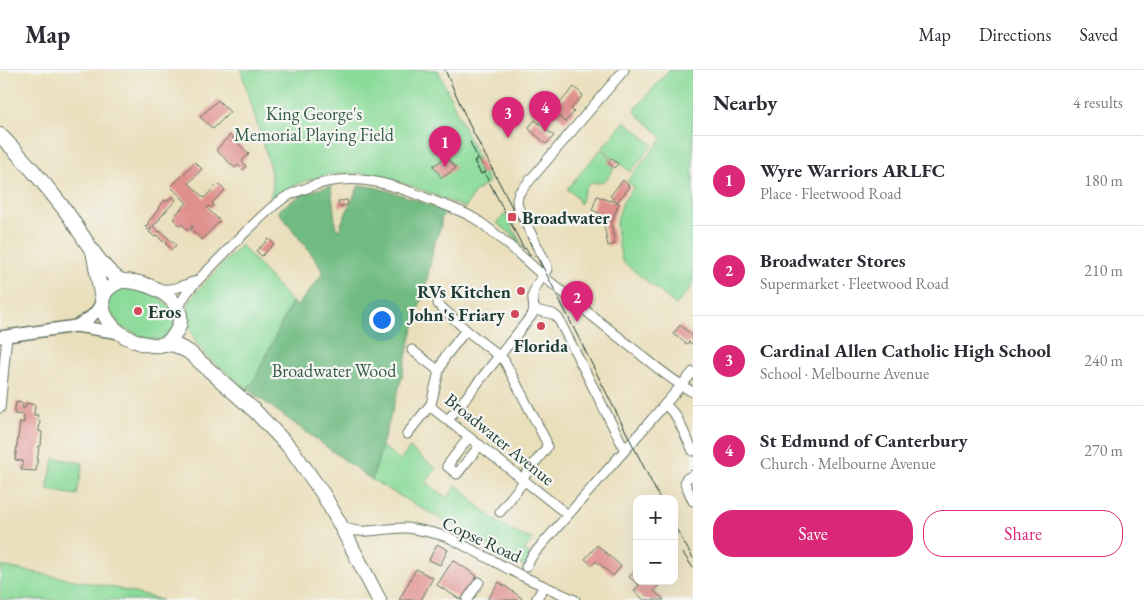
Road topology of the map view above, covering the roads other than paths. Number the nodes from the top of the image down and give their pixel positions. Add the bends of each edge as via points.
1 (624, 70) edge
2 (0, 135) edge
3 (92, 249) junction
4 (543, 275) junction
5 (122, 281) junction
6 (196, 281) junction
7 (158, 289) junction
8 (102, 300) junction
9 (438, 304) dead end
10 (535, 310) junction
11 (179, 316) junction
12 (76, 326) junction
13 (466, 330) junction
14 (120, 333) junction
15 (3, 336) edge
16 (166, 344) junction
17 (412, 350) dead end
18 (189, 352) junction
19 (500, 356) junction
20 (439, 372) junction
21 (693, 372) edge
22 (681, 386) junction
23 (693, 392) edge
24 (431, 404) junction
25 (665, 404) junction
26 (0, 408) edge
27 (448, 420) junction
28 (407, 434) dead end
29 (470, 437) junction
30 (480, 445) junction
31 (625, 450) junction
32 (693, 451) edge
33 (693, 476) edge
34 (523, 480) junction
35 (693, 501) edge
36 (500, 512) dead end
37 (568, 515) junction
38 (341, 526) junction
39 (532, 556) junction
40 (540, 563) dead end
41 (526, 567) dead end
42 (479, 582) dead end
43 (544, 586) junction
44 (379, 600) edge
45 (467, 600) edge
46 (536, 600) edge
47 (574, 600) edge

1 - 4 street via 517,197 518,207 547,266
2 - 3 highway via 64,208
3 - 5 highway via 110,273
3 - 8 highway
4 - 6 street via 473,217 400,188 351,179 313,185 282,199
4 - 10 street via 534,292
4 - 22 street
5 - 7 highway
5 - 8 highway via 110,287
6 - 7 street via 169,290
6 - 11 street via 183,298
7 - 11 highway via 176,305
8 - 12 main road via 93,316
8 - 14 highway via 106,317
9 - 13 street
10 - 19 street
10 - 31 street via 556,315
11 - 16 highway via 175,334
11 - 18 highway
12 - 14 main road
12 - 15 main road
13 - 19 street
13 - 20 street, Broadwater Avenue via 445,358
14 - 16 highway via 146,344
15 - 26 street
16 - 18 highway
17 - 20 street
18 - 38 highway via 279,435 312,478
19 - 27 street
19 - 34 street via 547,443
20 - 24 street, Broadwater Avenue
21 - 22 street
22 - 23 street
22 - 25 street
24 - 27 street, Broadwater Avenue
24 - 28 street
25 - 31 street
25 - 32 street via 676,416
27 - 29 street, Broadwater Avenue
29 - 30 street, Broadwater Avenue
29 - 30 street via 447,466 457,474
30 - 34 street, Broadwater Avenue
31 - 37 street
33 - 35 street via 685,483
34 - 36 street
34 - 37 street, Broadwater Avenue
37 - 39 street
38 - 43 street, Copse Road via 352,531 406,528 448,537
38 - 44 highway
39 - 40 street
39 - 41 street
42 - 45 street
43 - 46 street
43 - 47 street, Copse Road

